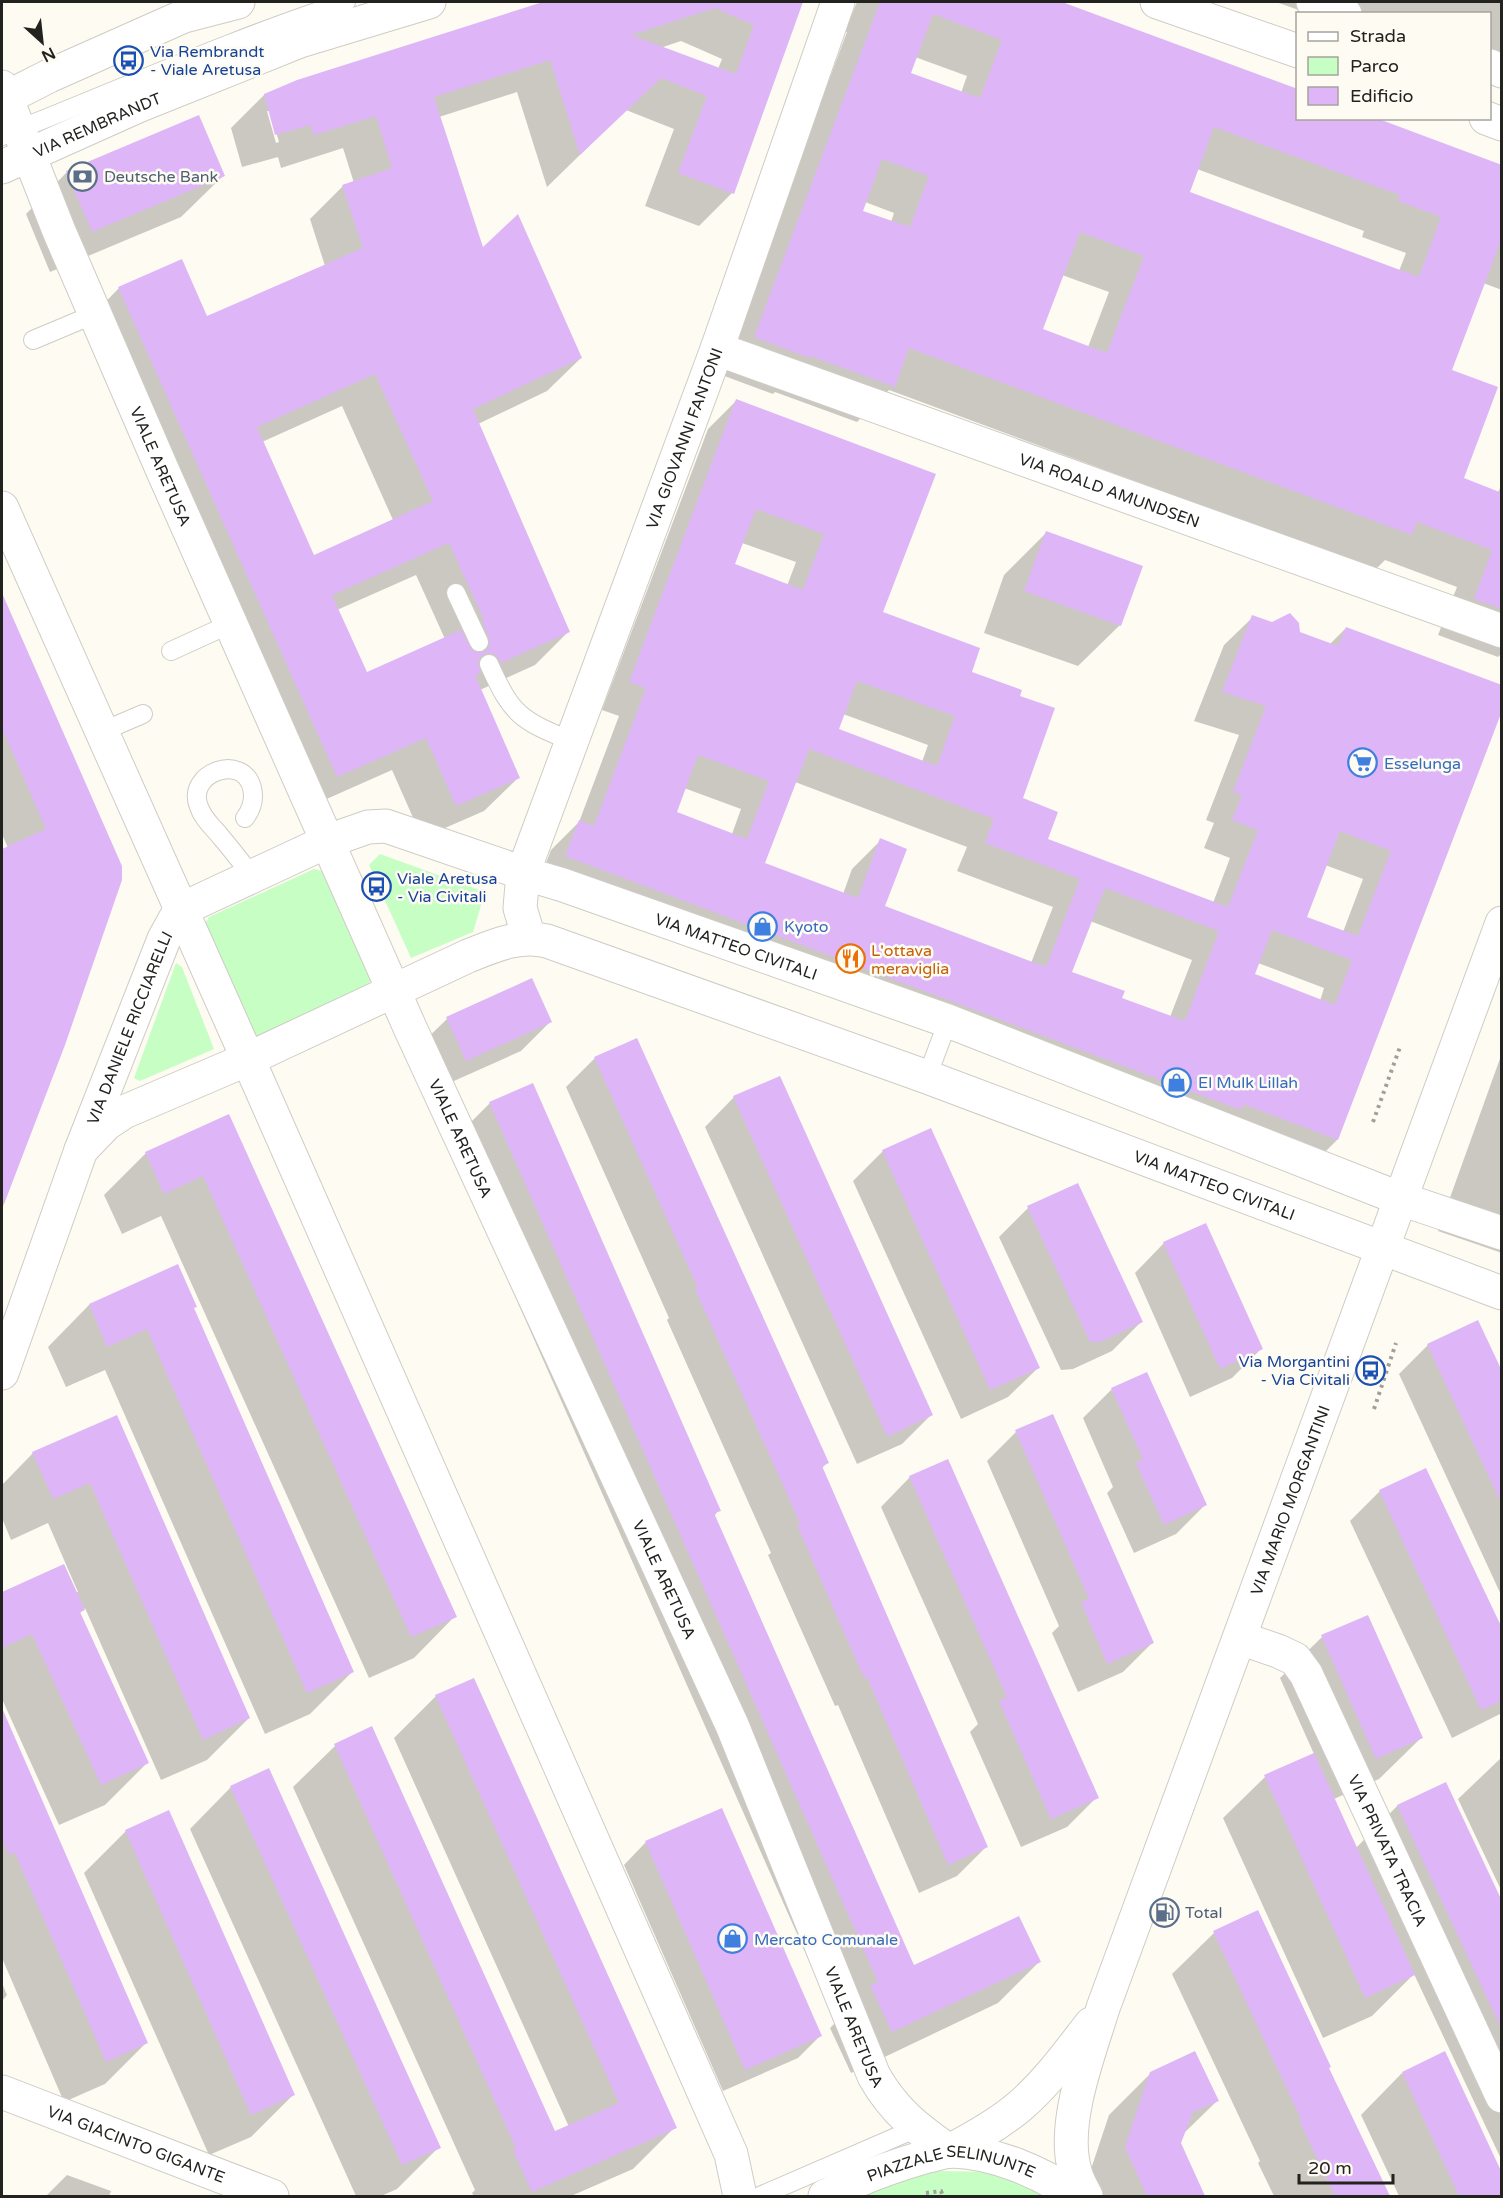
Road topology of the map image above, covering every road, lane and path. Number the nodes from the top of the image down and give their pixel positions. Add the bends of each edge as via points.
1 (238, 2) edge
2 (346, 2) edge
3 (429, 2) edge
4 (838, 2) edge
5 (1157, 2) edge
6 (1313, 2) edge
7 (1340, 12) edge
8 (1296, 50) edge
9 (3, 95) edge
10 (13, 147) edge
11 (95, 314) junction
12 (33, 340) dead end
13 (717, 349) junction
14 (2, 508) edge
15 (9, 545) edge
16 (456, 593) dead end
17 (230, 624) junction
18 (1502, 631) edge
19 (479, 642) dead end
20 (171, 651) dead end
21 (489, 664) dead end
22 (142, 714) dead end
23 (101, 732) junction
24 (571, 741) junction
25 (245, 818) dead end
26 (328, 841) junction
27 (523, 873) junction
28 (252, 876) junction
29 (180, 910) junction
30 (1502, 923) edge
31 (529, 938) junction
32 (395, 991) junction
33 (948, 1021) junction
34 (1400, 1047) dead end
35 (248, 1059) junction
36 (927, 1077) junction
37 (1373, 1122) dead end
38 (81, 1150) junction
39 (1401, 1199) junction
40 (1502, 1233) edge
41 (1382, 1249) junction
42 (1502, 1293) edge
43 (14, 1301) edge
44 (1396, 1342) dead end
45 (2, 1373) edge
46 (1374, 1409) dead end
47 (1240, 1638) junction
48 (1103, 2008) junction
49 (2, 2092) edge
50 (1502, 2096) edge
51 (917, 2128) junction
52 (949, 2151) junction
53 (941, 2191) dead end
54 (272, 2196) edge
55 (740, 2196) edge
56 (760, 2196) edge
57 (825, 2196) edge
58 (943, 2196) edge
59 (1076, 2196) edge
60 (1086, 2196) edge

1 - 9 street via 184,16
2 - 10 lane, VIA REMBRANDT via 243,38
3 - 10 street, VIA REMBRANDT via 300,41 138,105
4 - 13 street, VIA GIOVANNI FANTONI
5 - 8 street
6 - 7 street
9 - 10 street, VIALE ARETUSA
10 - 11 street, VIALE ARETUSA via 58,231
11 - 12 lane
11 - 17 street, VIALE ARETUSA
13 - 18 street, VIA ROALD AMUNDSEN
13 - 24 street, VIA GIOVANNI FANTONI
14 - 15 street
15 - 23 street
16 - 19 lane
17 - 20 lane
17 - 26 street, VIALE ARETUSA
21 - 24 lane via 509,704 520,715
22 - 23 lane
23 - 29 street
24 - 27 street, VIA GIOVANNI FANTONI
25 - 28 lane via 254,795 246,775 226,769 201,781 197,788 200,810
26 - 27 street, VIA MATTEO CIVITALI via 368,827 386,826
26 - 28 street
26 - 32 street, VIALE ARETUSA
27 - 31 street via 520,908
27 - 33 street, VIA MATTEO CIVITALI
28 - 29 street
29 - 35 street
29 - 38 street, VIA DANIELE RICCIARELLI via 164,939
30 - 39 street, VIA MARIO MORGANTINI
31 - 32 street, VIA MATTEO CIVITALI via 494,946
31 - 36 street, VIA MATTEO CIVITALI via 547,941
32 - 35 street
32 - 51 street, VIALE ARETUSA via 732,1725 874,2076 886,2097
33 - 36 lane
33 - 39 street, VIA MATTEO CIVITALI
34 - 37 path
35 - 38 street, VIA DANIELE RICCIARELLI via 124,1112
35 - 55 street via 731,2154
36 - 41 street, VIA MATTEO CIVITALI
38 - 43 street, VIA DANIELE RICCIARELLI
39 - 40 street, VIA MATTEO CIVITALI
39 - 41 street, VIA MARIO MORGANTINI
41 - 42 street, VIA MATTEO CIVITALI
41 - 47 street, VIA MARIO MORGANTINI
43 - 45 street, VIA DANIELE RICCIARELLI
44 - 46 path
47 - 48 street, VIA MARIO MORGANTINI
47 - 50 street, VIA PRIVATA TRACIA via 1295,1659 1306,1674
48 - 52 street, VIA MARIO MORGANTINI via 1048,2078 1020,2106
48 - 60 street, VIA MARIO MORGANTINI via 1073,2118 1071,2150
49 - 54 street, VIA GIACINTO GIGANTE
51 - 52 street, VIALE ARETUSA
51 - 56 lane
52 - 57 street, PIAZZALE SELINUNTE via 889,2168
52 - 59 street, PIAZZALE SELINUNTE via 979,2155 1031,2171
53 - 58 path

